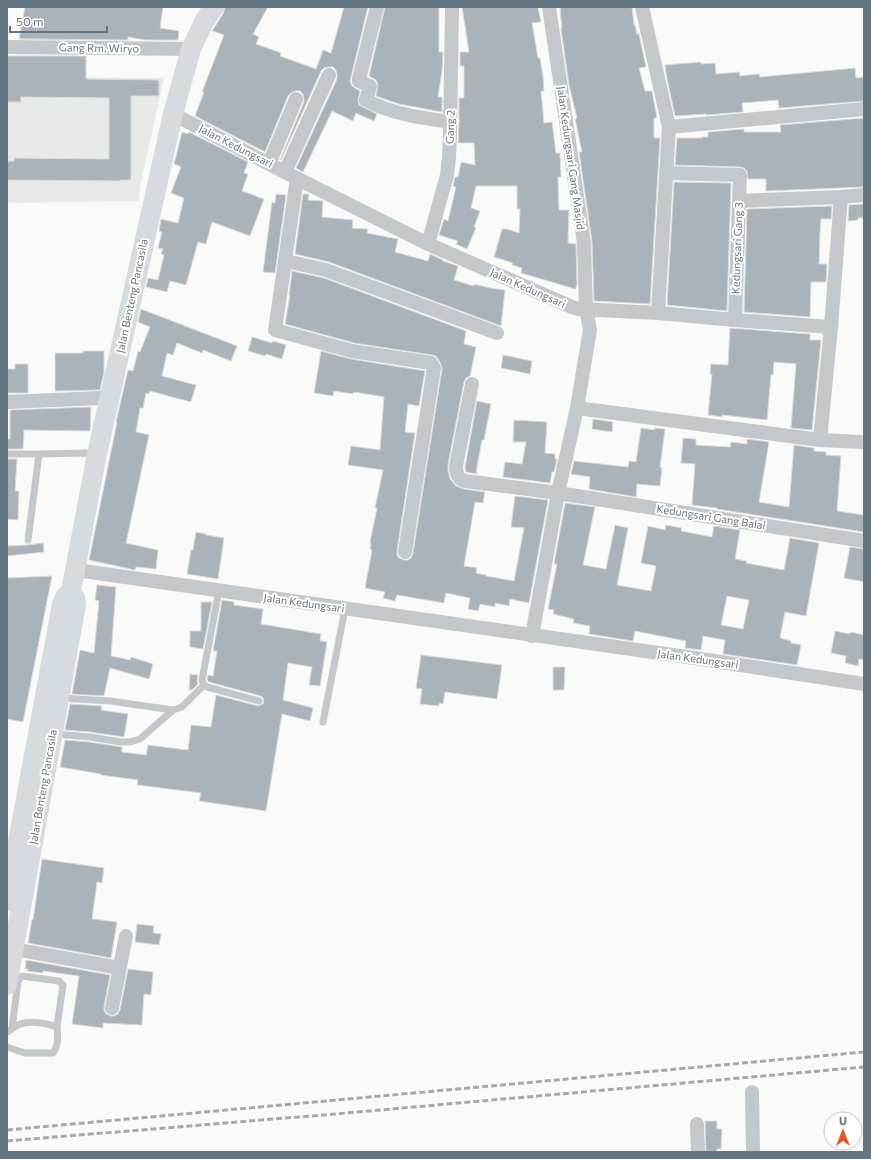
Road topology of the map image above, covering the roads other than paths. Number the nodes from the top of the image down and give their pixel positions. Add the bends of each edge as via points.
1 (214, 7) edge
2 (377, 7) edge
3 (452, 7) edge
4 (549, 7) edge
5 (642, 7) edge
6 (7, 47) edge
7 (191, 49) junction
8 (329, 75) dead end
9 (296, 99) dead end
10 (864, 109) edge
11 (173, 114) junction
12 (451, 122) junction
13 (669, 127) junction
14 (269, 164) junction
15 (666, 173) junction
16 (291, 175) junction
17 (864, 195) edge
18 (841, 197) junction
19 (739, 202) junction
20 (428, 244) junction
21 (286, 261) junction
22 (586, 309) junction
23 (658, 313) junction
24 (735, 320) junction
25 (831, 327) junction
26 (497, 333) dead end
27 (472, 384) dead end
28 (110, 399) junction
29 (7, 402) edge
30 (577, 408) junction
31 (820, 440) junction
32 (863, 442) dead end
33 (7, 454) edge
34 (39, 454) junction
35 (97, 454) junction
36 (558, 493) junction
37 (28, 540) dead end
38 (864, 541) edge
39 (406, 552) dead end
40 (76, 570) junction
41 (219, 590) junction
42 (71, 591) junction
43 (345, 609) junction
44 (532, 636) junction
45 (864, 684) edge
46 (204, 685) junction
47 (59, 698) junction
48 (259, 701) dead end
49 (173, 710) junction
50 (323, 722) dead end
51 (52, 734) junction
52 (33, 801) junction
53 (7, 901) edge
54 (126, 936) dead end
55 (10, 946) edge
56 (120, 968) junction
57 (7, 985) edge
58 (112, 1008) dead end
59 (57, 1027) junction
60 (10, 1030) edge
61 (7, 1047) edge
62 (752, 1092) dead end
63 (698, 1124) dead end
64 (698, 1152) edge
65 (753, 1152) edge

1 - 7 street, Jalan Benteng Pancasila
2 - 12 street via 359,80 370,86 366,100 398,112
3 - 12 street, Gang 2
4 - 22 street, Jalan Kedungsari Gang Masjid via 584,243
5 - 13 street
6 - 7 street, Gang Rm. Wiryo
7 - 11 street, Jalan Benteng Pancasila
8 - 16 street
9 - 14 street
10 - 13 street
11 - 14 street, Jalan Kedungsari
11 - 28 street, Jalan Benteng Pancasila
12 - 20 street, Gang 2 via 447,175
13 - 15 street
14 - 16 street, Jalan Kedungsari
15 - 19 street, Kedungsari Gang 3 via 740,175
15 - 23 street
16 - 20 street, Jalan Kedungsari
16 - 21 street
17 - 18 street
18 - 19 street
18 - 25 street
19 - 24 street, Kedungsari Gang 3
20 - 22 street, Jalan Kedungsari via 572,307
21 - 26 street via 322,269
21 - 39 street via 275,330 352,351 433,365
22 - 23 street, Jalan Kedungsari
22 - 30 street via 590,336
23 - 24 street, Jalan Kedungsari
24 - 25 street, Jalan Kedungsari
25 - 31 street
27 - 36 street, Kedungsari Gang Balai via 456,466 460,479
28 - 29 street
28 - 35 street, Jalan Benteng Pancasila
30 - 31 street
30 - 36 street
31 - 32 street
33 - 34 lane
34 - 35 lane
34 - 37 lane
35 - 40 street, Jalan Benteng Pancasila
36 - 38 street, Kedungsari Gang Balai
36 - 44 street
40 - 41 street, Jalan Kedungsari
40 - 42 street, Jalan Benteng Pancasila
41 - 43 street, Jalan Kedungsari
41 - 46 lane via 202,680
42 - 47 street, Jalan Benteng Pancasila via 76,605
42 - 52 street, Jalan Benteng Pancasila via 62,604
43 - 44 street, Jalan Kedungsari
43 - 50 lane
44 - 45 street, Jalan Kedungsari
46 - 48 lane
46 - 49 lane via 182,707
47 - 49 lane via 110,701
47 - 51 street, Jalan Benteng Pancasila
49 - 51 lane via 140,739 130,742
51 - 52 street, Jalan Benteng Pancasila
52 - 53 street, Jalan Benteng Pancasila
52 - 55 street, Jalan Benteng Pancasila
54 - 56 street
55 - 56 street
55 - 57 street, Jalan Benteng Pancasila
56 - 58 street
59 - 60 lane via 30,1022
59 - 60 lane via 63,985 59,981 22,976 18,980
59 - 61 lane via 57,1048 52,1053 25,1053
62 - 65 street
63 - 64 street

